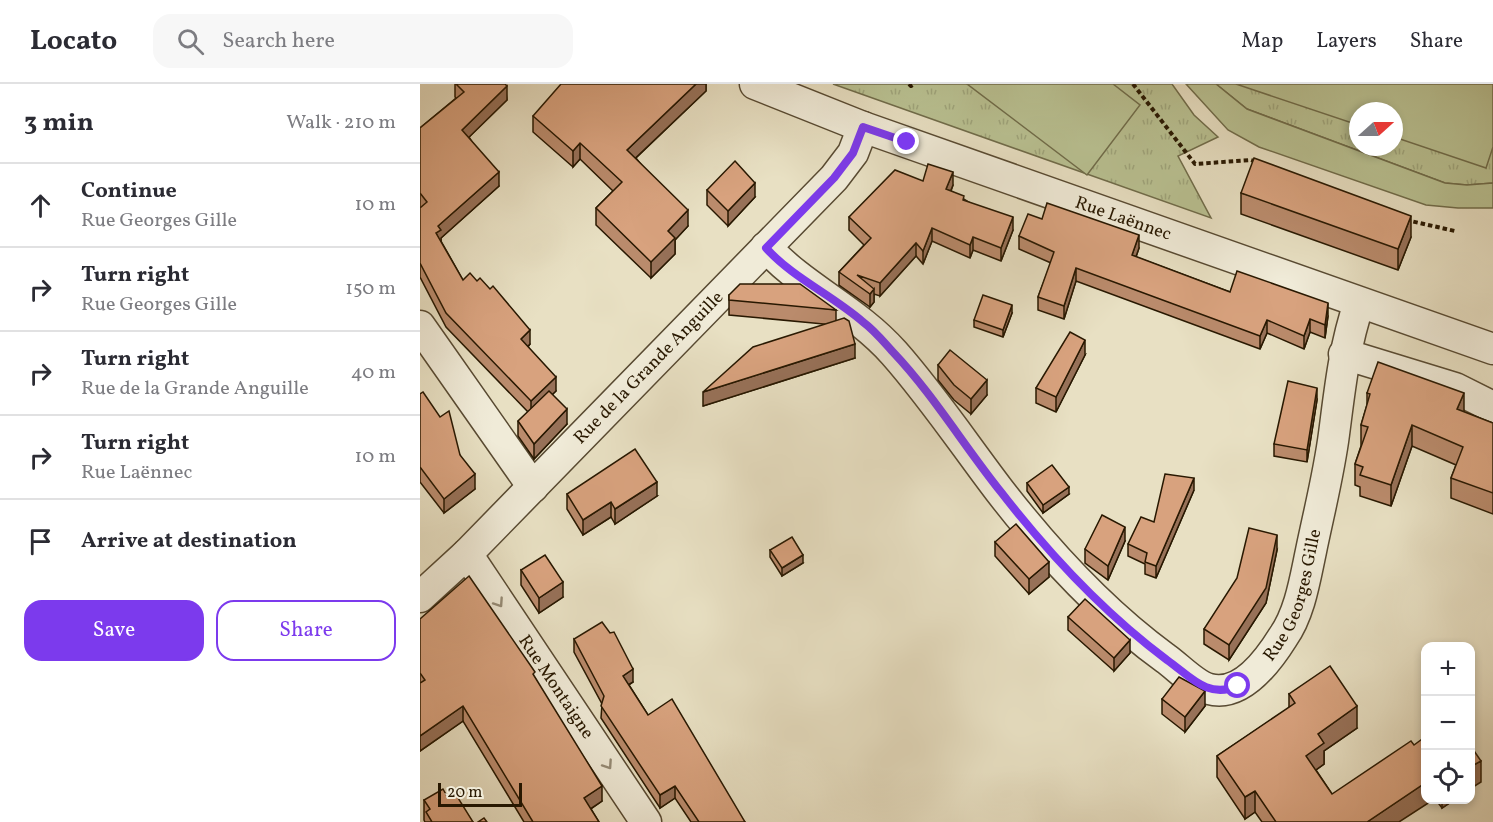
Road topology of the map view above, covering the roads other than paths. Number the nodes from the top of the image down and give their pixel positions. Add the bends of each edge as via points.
1 (755, 84) edge
2 (863, 127) junction
3 (766, 248) junction
4 (1359, 303) junction
5 (420, 326) edge
6 (1493, 349) edge
7 (1344, 354) junction
8 (1493, 407) edge
9 (533, 487) junction
10 (467, 554) junction
11 (420, 597) edge
12 (646, 822) edge

1 - 2 street, Rue Laënnec
2 - 3 street, Rue de la Grande Anguille via 853,153 834,178
2 - 4 street, Rue Laënnec
3 - 7 street, Rue Georges Gille via 778,261 864,322 928,394 1000,492 1052,554 1149,646 1207,689 1226,691 1238,686 1260,668 1285,635 1301,593 1316,525 1334,435
3 - 9 street, Rue de la Grande Anguille
4 - 6 street, Rue Laënnec
4 - 7 street, Rue Georges Gille
5 - 9 street
7 - 8 street via 1455,388
9 - 10 street, Rue de la Grande Anguille
10 - 11 street, Rue de la Grande Anguille
10 -> 12 street, Rue Montaigne

